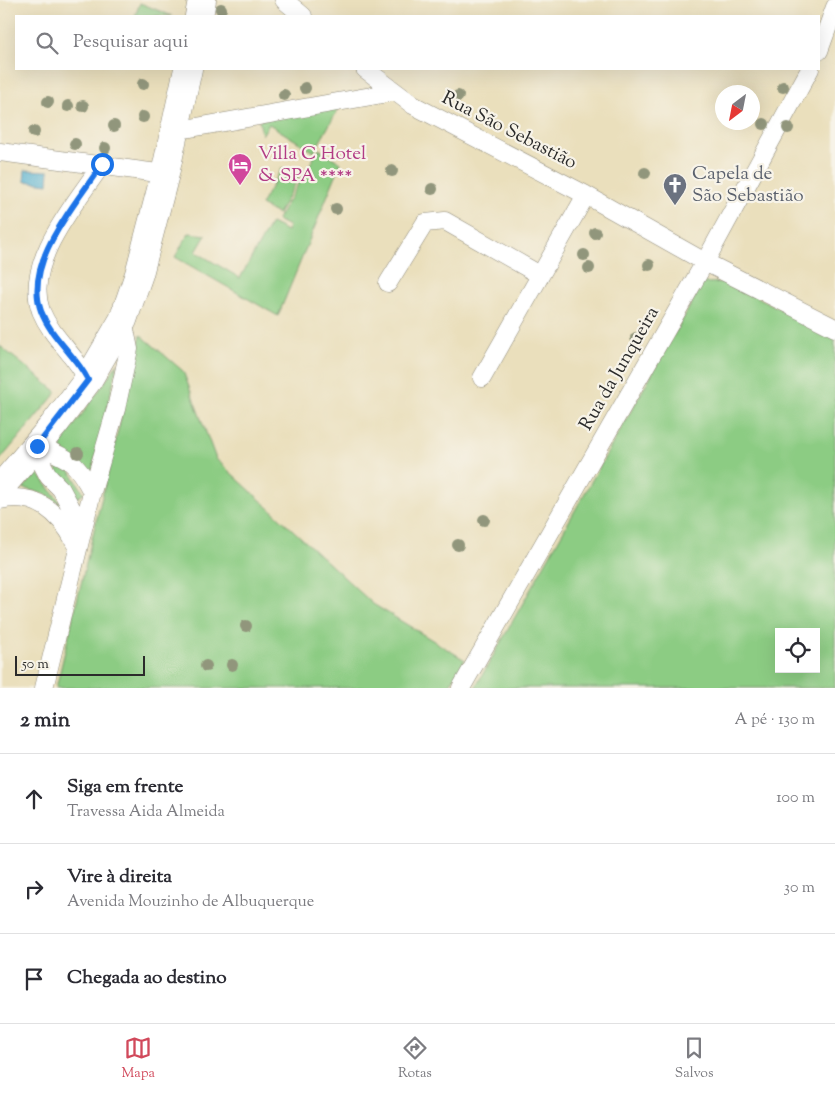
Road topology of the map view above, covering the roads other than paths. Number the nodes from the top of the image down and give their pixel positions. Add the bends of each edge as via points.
1 (202, 0) edge
2 (284, 0) edge
3 (835, 7) edge
4 (199, 15) edge
5 (302, 15) edge
6 (820, 48) edge
7 (188, 70) edge
8 (366, 70) edge
9 (809, 70) edge
10 (394, 92) junction
11 (174, 131) junction
12 (0, 152) edge
13 (102, 164) junction
14 (165, 174) junction
15 (586, 195) junction
16 (705, 262) junction
17 (540, 275) junction
18 (388, 283) dead end
19 (123, 320) junction
20 (835, 328) edge
21 (482, 378) dead end
22 (88, 380) junction
23 (37, 446) junction
24 (0, 488) edge
25 (92, 492) junction
26 (0, 500) edge
27 (78, 549) junction
28 (44, 688) edge
29 (461, 688) edge

1 - 4 main road
2 - 5 street
3 - 6 street
7 - 11 main road
8 - 10 street, Rua São Sebastião
9 - 16 street, Rua da Junqueira
10 - 11 street
10 - 15 street, Rua São Sebastião via 412,105
11 - 14 main road
12 - 13 street
13 - 14 street
13 - 22 street via 44,254 38,285 45,318 58,341 80,364
14 - 19 main road via 139,274
15 - 16 street, Rua São Sebastião
15 - 17 street, Rua São Sebastião
16 - 20 street, Rua São Sebastião
16 - 29 street, Rua da Junqueira
17 - 18 street via 445,221 425,223
17 - 21 street, Rua São Sebastião
19 - 22 main road
19 - 25 street via 129,349
22 - 23 main road
23 - 24 main road
23 - 25 street via 59,454 81,470
23 - 27 street via 49,477 75,515
25 - 27 street
26 - 27 street via 11,497 33,501 53,510 68,528
27 - 28 street

